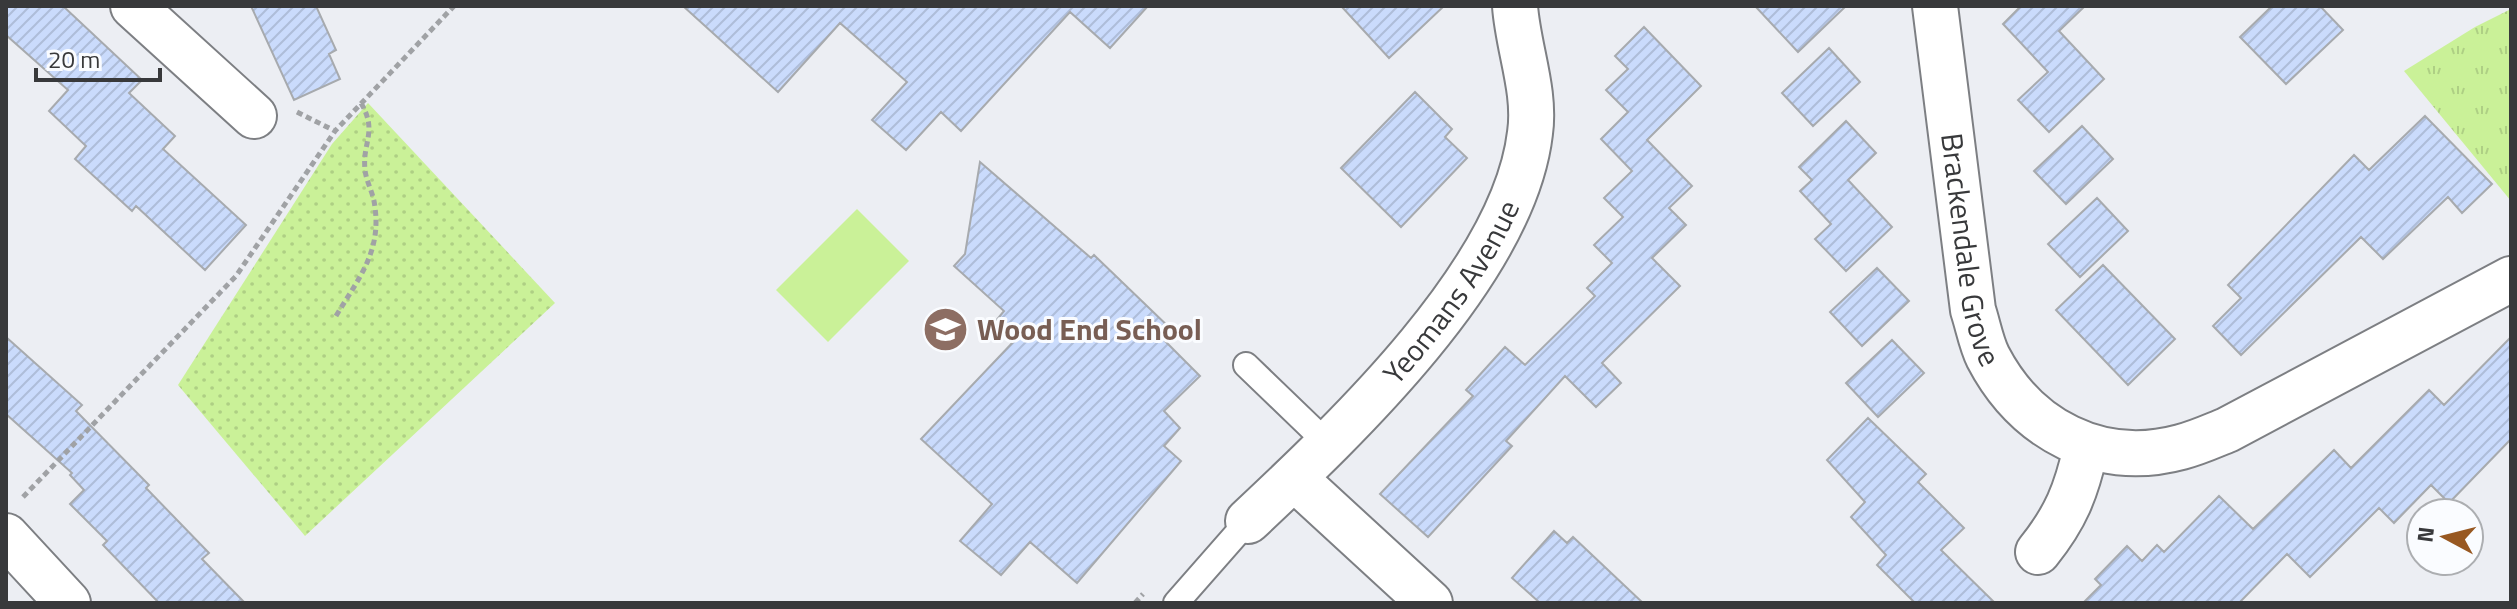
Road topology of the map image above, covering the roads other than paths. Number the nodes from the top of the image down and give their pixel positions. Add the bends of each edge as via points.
1 (133, 6) edge
2 (1515, 6) edge
3 (1935, 6) edge
4 (254, 116) dead end
5 (2511, 279) edge
6 (1246, 365) dead end
7 (1328, 444) junction
8 (2086, 448) junction
9 (1294, 478) junction
10 (12, 520) edge
11 (1248, 521) joint
12 (2038, 552) dead end
13 (68, 603) edge
14 (1176, 603) edge
15 (1430, 603) edge

1 - 4 street
2 - 7 street, Yeomans Avenue via 1531,98 1531,132 1506,218 1468,279 1402,365
3 - 8 street, Brackendale Grove via 1973,310 1987,354 2005,386 2042,425
5 - 8 street, Brackendale Grove via 2227,430 2153,452
6 - 7 lane
7 - 9 street, Yeomans Avenue
8 - 12 street via 2063,520
9 - 11 street, Yeomans Avenue
9 - 15 street
10 - 13 street
11 - 14 lane

